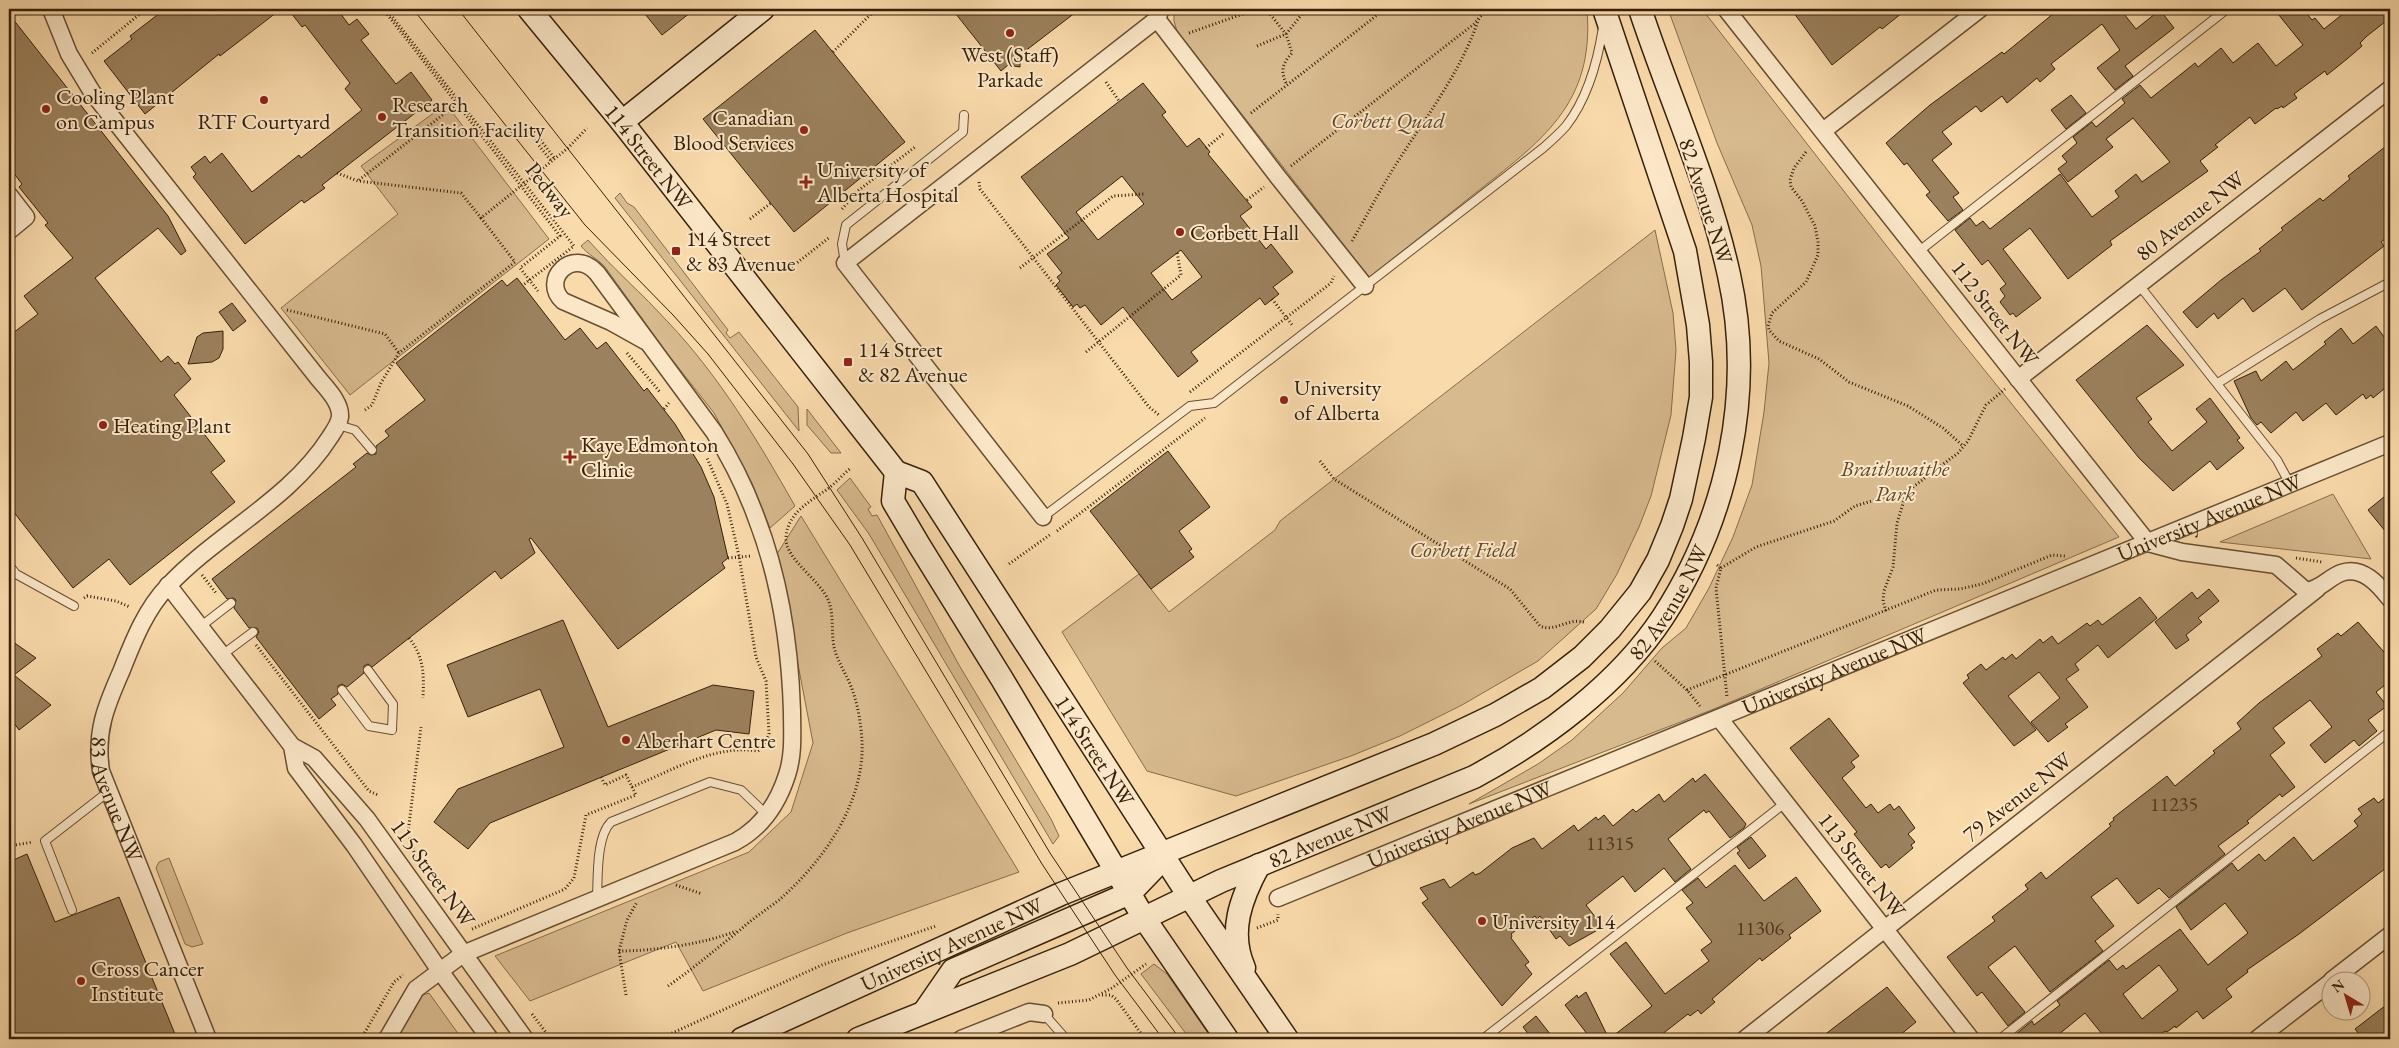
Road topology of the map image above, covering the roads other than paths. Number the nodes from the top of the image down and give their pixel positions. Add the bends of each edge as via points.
1 (51, 9) edge
2 (529, 9) edge
3 (763, 9) edge
4 (1640, 9) edge
5 (1726, 9) edge
6 (1980, 9) edge
7 (2227, 9) edge
8 (1604, 12) edge
9 (1159, 14) edge
10 (2390, 89) edge
11 (964, 115) dead end
12 (622, 122) junction
13 (1823, 131) junction
14 (9, 195) edge
15 (9, 231) edge
16 (1918, 252) junction
17 (845, 263) junction
18 (2390, 282) edge
19 (2139, 284) junction
20 (1365, 286) junction
21 (645, 341) junction
22 (2018, 378) junction
23 (2218, 383) junction
24 (338, 425) junction
25 (2390, 443) edge
26 (372, 450) dead end
27 (896, 472) junction
28 (2290, 485) junction
29 (1043, 517) joint
30 (2148, 543) junction
31 (9, 565) edge
32 (168, 585) junction
33 (2316, 589) junction
34 (2390, 599) edge
35 (231, 603) dead end
36 (74, 606) road end
37 (200, 627) junction
38 (252, 632) dead end
39 (222, 655) junction
40 (368, 670) dead end
41 (342, 690) dead end
42 (1720, 718) junction
43 (2390, 731) edge
44 (292, 746) junction
45 (108, 792) junction
46 (1785, 803) junction
47 (767, 815) junction
48 (1162, 853) junction
49 (1259, 865) junction
50 (1117, 871) junction
51 (1130, 893) junction
52 (1189, 896) junction
53 (1278, 898) road end
54 (597, 900) junction
55 (72, 910) dead end
56 (1144, 918) junction
57 (1884, 930) junction
58 (2390, 935) edge
59 (463, 954) junction
60 (2346, 970) edge
61 (440, 971) junction
62 (2322, 989) edge
63 (1256, 996) junction
64 (924, 1012) junction
65 (1044, 1014) joint
66 (767, 1032) edge
67 (208, 1039) edge
68 (388, 1039) edge
69 (490, 1039) edge
70 (525, 1039) edge
71 (742, 1039) edge
72 (858, 1039) edge
73 (961, 1039) edge
74 (1066, 1039) edge
75 (1228, 1039) edge
76 (1287, 1039) edge
77 (1483, 1039) edge
78 (1745, 1039) edge
79 (1971, 1039) edge
80 (2000, 1039) edge
81 (2257, 1039) edge

1 - 24 street via 69,54 92,92 333,398 339,409
2 - 12 main road, 114 Street NW
3 - 12 main road
4 - 49 main road, 82 Avenue NW via 1711,211 1729,276 1739,352 1734,440 1713,517 1701,546 1662,618 1637,649 1592,696 1553,728 1511,757 1443,790
5 - 13 street, 112 Street NW
6 - 13 street
7 - 16 lane
8 - 20 lane via 1596,59 1586,87 1570,120 1558,134
8 - 48 main road, 82 Avenue NW via 1685,251 1698,325 1701,397 1693,445 1681,499 1658,560 1640,592 1605,634 1542,688 1434,744
9 - 17 street
9 - 20 street via 1173,40
10 - 19 street, 80 Avenue NW
11 - 17 lane via 963,132 846,225 842,244
12 - 27 main road, 114 Street NW
13 - 16 street, 112 Street NW
14 - 15 street via 26,218
16 - 22 street, 112 Street NW
17 - 29 street
18 - 23 lane via 2320,320
19 - 22 street, 80 Avenue NW
19 - 23 lane
20 - 29 lane via 1214,403 1190,406
21 - 21 street via 623,306 591,266 577,262 559,272 555,285 563,301
21 - 47 street via 699,410 730,458 757,517 773,571 787,640 792,745 788,773
22 - 30 street, 112 Street NW
23 - 28 lane via 2277,460
24 - 26 lane via 355,430
24 - 32 street, 83 Avenue NW via 318,456 291,484
25 - 28 street, University Avenue NW
27 - 48 main road, 114 Street NW via 922,482
27 - 50 main road, 114 Street NW via 893,501
28 - 30 street, University Avenue NW
30 - 33 street via 2182,552 2276,566 2306,591
30 - 42 street, University Avenue NW
31 - 36 lane via 16,574
32 - 37 street, 115 Street NW
32 - 45 street, 83 Avenue NW via 146,615 101,724 98,755
33 - 34 street via 2342,573 2361,574 2371,578
33 - 57 street, 79 Avenue NW
35 - 37 lane
37 - 39 street, 115 Street NW
38 - 39 lane
39 - 44 street, 115 Street NW
40 - 41 lane via 393,704 392,730 369,726
42 - 46 street, 113 Street NW
42 - 53 street, University Avenue NW
43 - 80 lane
44 - 59 street, 115 Street NW via 314,758 367,819
44 - 61 street, 115 Street NW via 296,768 354,845
45 - 55 lane via 45,841
45 - 67 street, 83 Avenue NW
46 - 57 street, 113 Street NW
46 - 77 lane
47 - 54 street via 749,834 735,842
47 - 54 lane via 741,790 710,782 611,822 604,829 601,843
48 - 50 main road, University Avenue NW
48 - 51 main road via 1156,866
48 - 52 main road, 114 Street NW
49 - 52 main road, 82 Avenue NW
49 - 63 main road via 1243,897 1236,932 1239,956
50 - 51 main road, 114 Street NW
50 - 66 main road, University Avenue NW via 1061,894
51 - 56 main road, 114 Street NW
51 - 64 main road via 958,967 949,974
52 - 56 main road, 82 Avenue NW
52 - 63 main road, 114 Street NW
54 - 59 street
56 - 64 main road via 1070,954
56 - 75 main road, 114 Street NW
57 - 78 street, 79 Avenue NW
57 - 79 street, 113 Street NW
58 - 60 street
59 - 61 street
59 - 70 street, 115 Street NW
61 - 68 street via 416,989
61 - 69 street, 115 Street NW
62 - 81 street
63 - 76 main road, 114 Street NW
64 - 72 main road
65 - 73 street via 1029,1012
65 - 74 lane
66 - 71 main road, University Avenue NW

